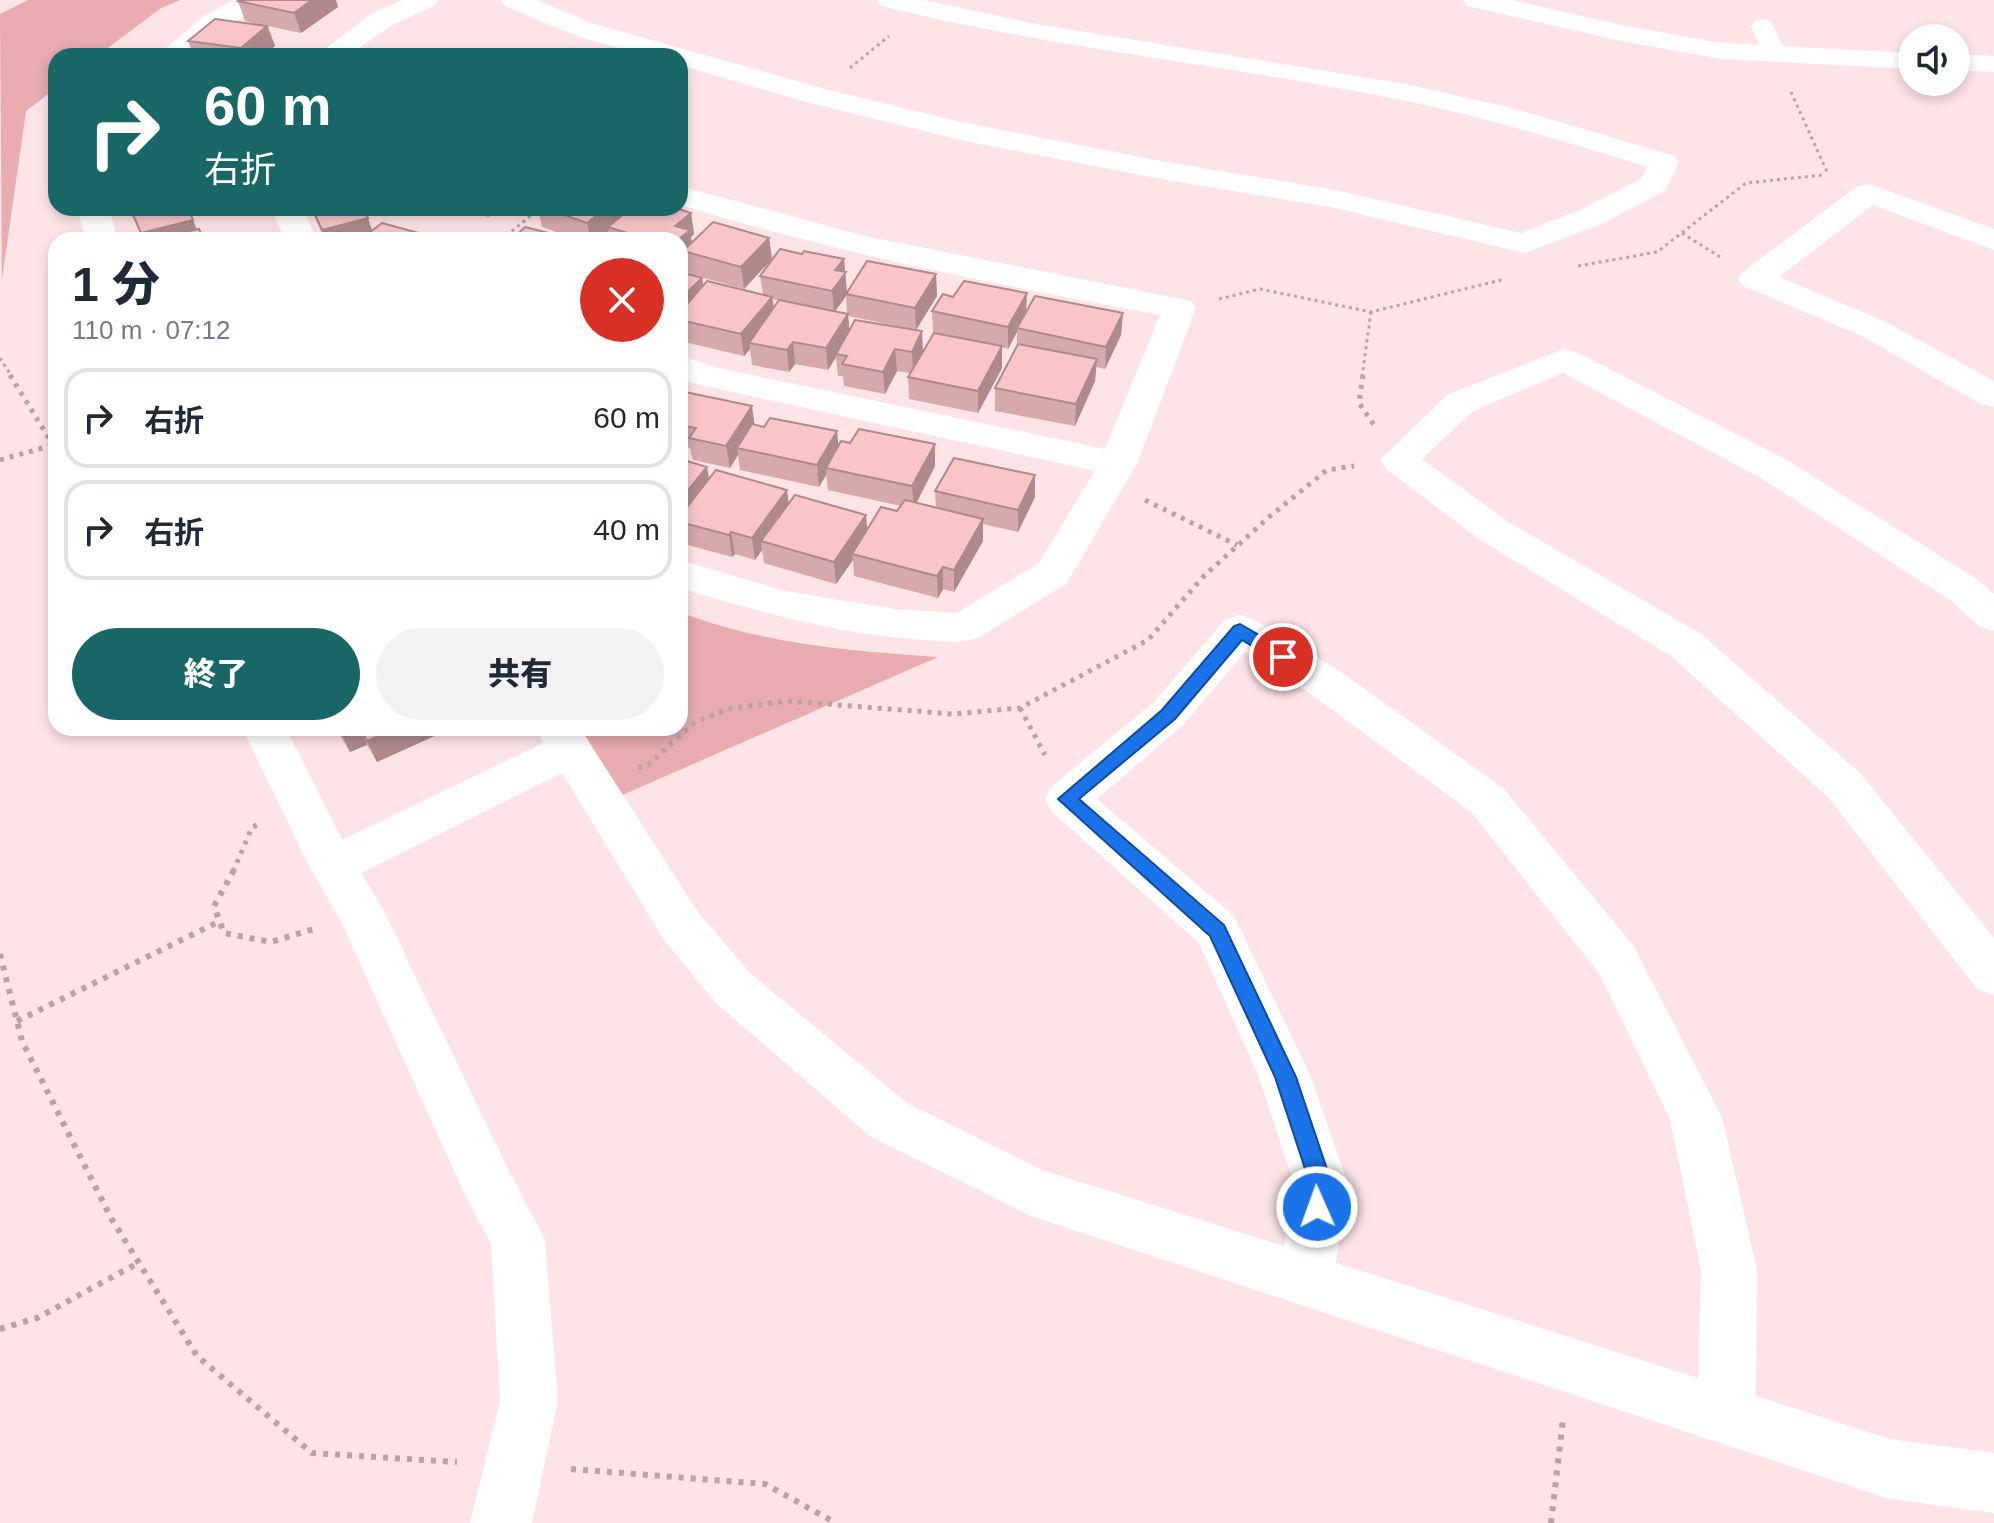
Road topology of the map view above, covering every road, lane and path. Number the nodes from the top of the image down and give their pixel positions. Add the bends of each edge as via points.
1 (253, 0) edge
2 (425, 0) edge
3 (514, 0) edge
4 (890, 0) edge
5 (1476, 0) edge
6 (921, 8) junction
7 (1763, 26) dead end
8 (181, 48) edge
9 (341, 48) edge
10 (651, 48) edge
11 (1775, 56) junction
12 (688, 58) edge
13 (1898, 60) edge
14 (1970, 64) edge
15 (1991, 67) edge
16 (816, 96) junction
17 (1869, 193) junction
18 (688, 198) edge
19 (530, 216) edge
20 (511, 232) edge
21 (1994, 240) edge
22 (1371, 312) dead end
23 (0, 358) edge
24 (688, 370) edge
25 (1994, 396) edge
26 (48, 434) edge
27 (48, 446) edge
28 (0, 460) edge
29 (1399, 460) junction
30 (1118, 464) junction
31 (1237, 545) dead end
32 (688, 576) edge
33 (1994, 617) edge
34 (268, 736) edge
35 (564, 739) edge
36 (301, 804) junction
37 (332, 866) junction
38 (359, 909) junction
39 (218, 922) junction
40 (0, 954) edge
41 (1994, 974) edge
42 (17, 1021) junction
43 (140, 1262) junction
44 (1306, 1279) junction
45 (0, 1329) edge
46 (1570, 1366) junction
47 (1726, 1416) junction
48 (387, 1458) dead end
49 (665, 1474) dead end
50 (1994, 1483) edge
51 (501, 1523) edge
52 (836, 1523) edge
53 (1551, 1523) edge

1 - 8 street
2 - 9 street via 382,19
3 - 10 street via 581,29
4 - 6 street
5 - 11 street via 1684,44
6 - 16 path
6 - 16 street via 1113,47 1478,108 1664,162 1655,183 1591,217 1524,243 1335,199 965,132
7 - 11 street
11 - 13 street
11 - 17 path via 1828,174
12 - 16 street
14 - 15 street
17 - 21 street
17 - 25 street via 1755,279 1874,329
18 - 30 street via 762,221 957,267 1179,308
19 - 20 path
22 - 29 path via 1359,403
23 - 26 path
24 - 30 street
27 - 28 path
29 - 33 street via 1460,403 1564,360 1774,469 1964,590
29 - 41 street via 1493,530 1698,655 1844,785
30 - 31 path via 1142,498
30 - 32 street via 1052,574 964,628 895,624 785,605
34 - 36 street
35 - 37 street
35 - 44 street via 689,937 734,989 889,1120 1031,1191
36 - 37 street
36 - 39 path via 252,827 214,906
37 - 38 street
38 - 39 path via 271,942 224,933
38 - 51 street via 518,1240 529,1400
39 - 42 path
40 - 42 path
42 - 43 path via 22,1041 104,1204
43 - 45 path via 37,1318
43 - 48 path via 197,1356 312,1453
44 - 46 street
44 - 47 street via 1321,1184 1285,1077 1217,930 1067,799 1168,714 1240,630 1326,683 1487,800 1616,959 1696,1117 1729,1270
46 - 47 street
46 - 53 path
47 - 50 street via 1890,1469
49 - 52 path via 765,1484

